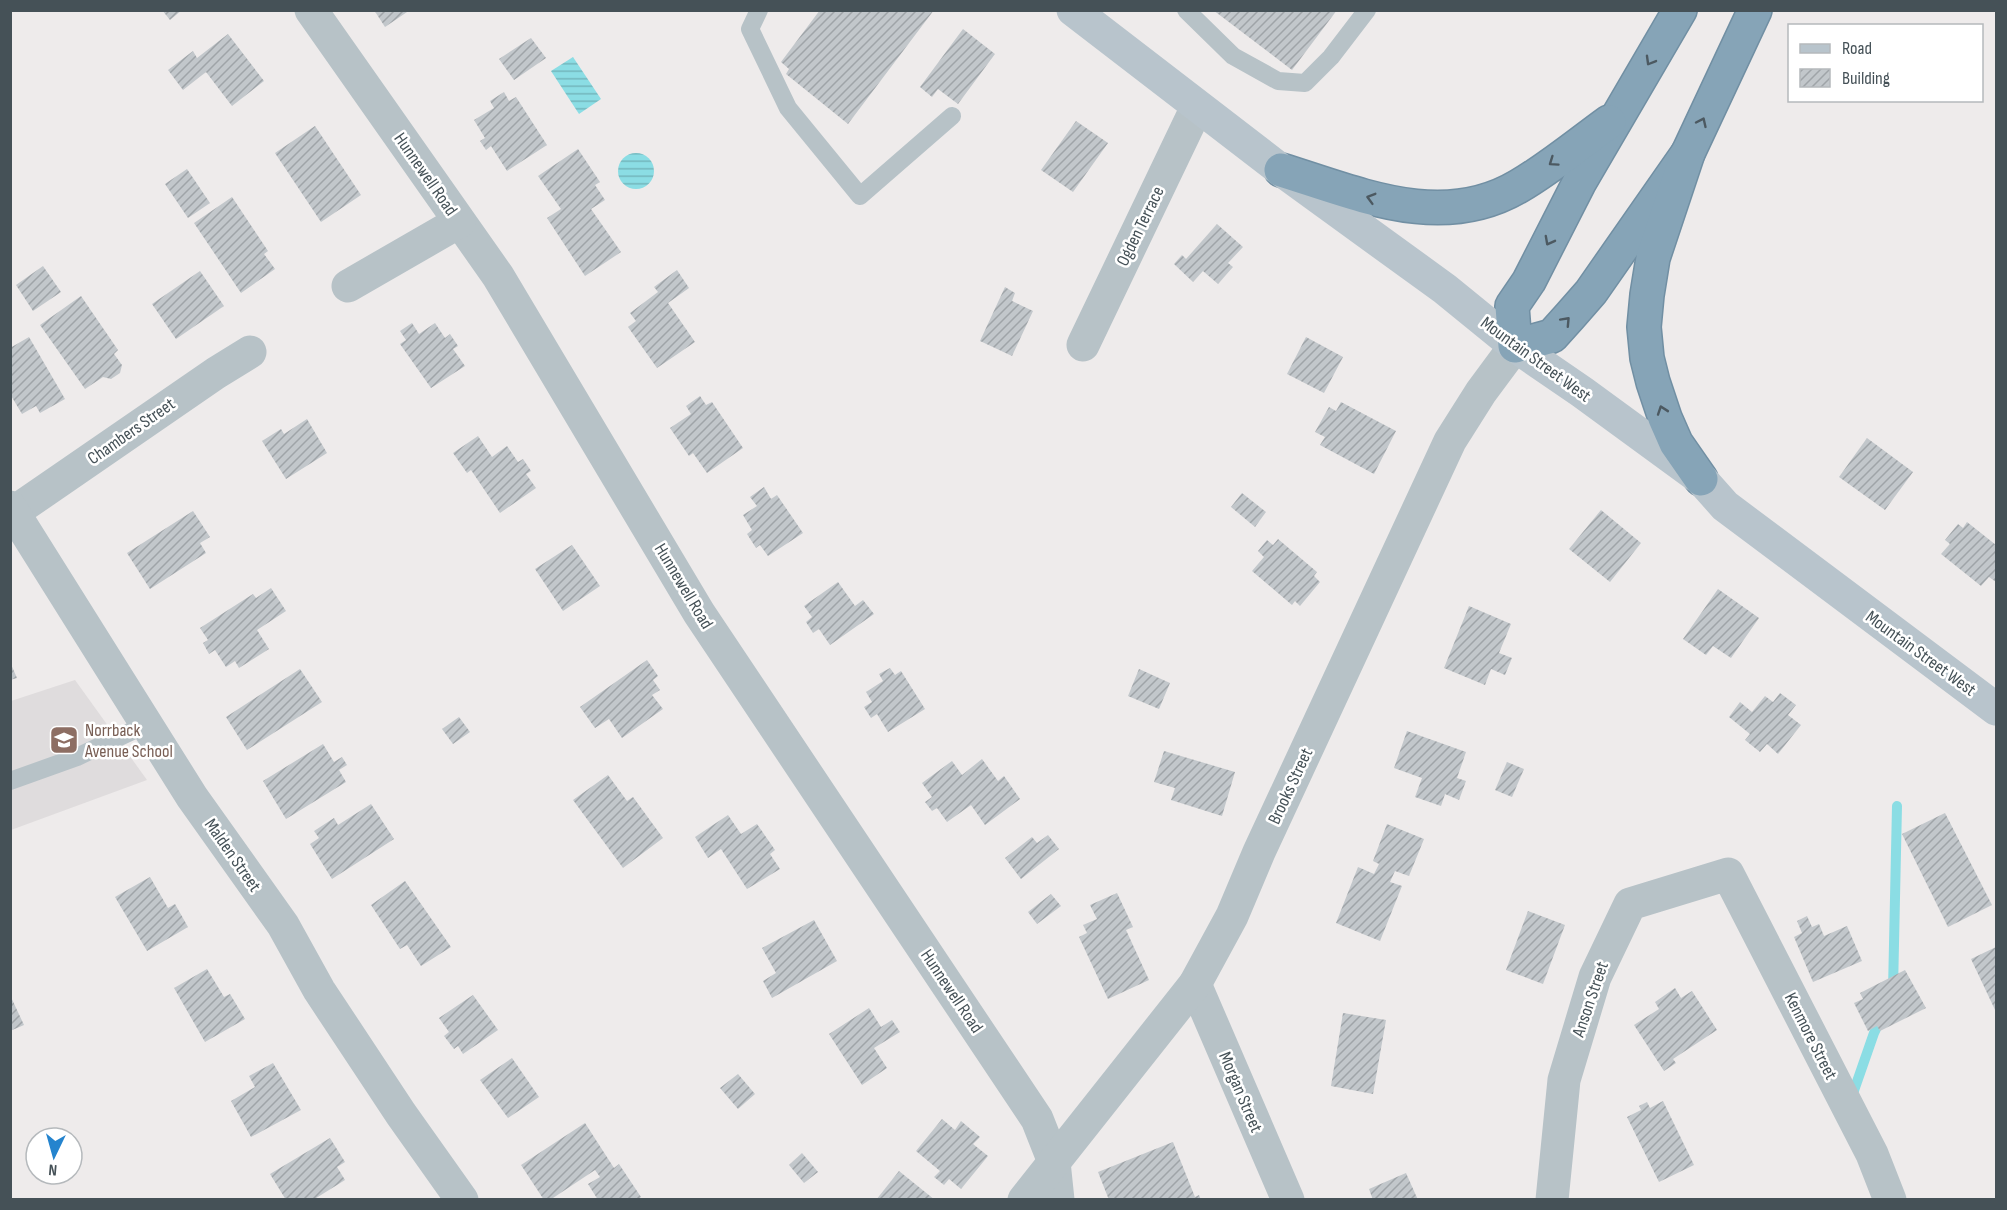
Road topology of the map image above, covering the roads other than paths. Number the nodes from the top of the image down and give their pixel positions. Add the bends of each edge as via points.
1 (311, 10) edge
2 (759, 10) edge
3 (1073, 10) edge
4 (1186, 10) edge
5 (1367, 10) edge
6 (1680, 10) edge
7 (1755, 10) edge
8 (1197, 107) junction
9 (952, 116) dead end
10 (1618, 116) junction
11 (1688, 153) junction
12 (1281, 170) junction
13 (459, 222) junction
14 (348, 286) dead end
15 (1083, 345) dead end
16 (1515, 346) junction
17 (250, 352) dead end
18 (1701, 479) junction
19 (12, 510) edge
20 (1996, 709) edge
21 (147, 724) junction
22 (10, 781) edge
23 (1728, 874) joint
24 (1195, 984) junction
25 (1054, 1162) junction
26 (462, 1200) edge
27 (1024, 1200) edge
28 (1058, 1200) edge
29 (1288, 1200) edge
30 (1552, 1200) edge
31 (1890, 1200) edge

1 - 13 street, Hunnewell Road
2 - 9 lane via 750,29 788,108 860,196
3 - 8 main road, Mountain Street West
4 - 5 lane via 1233,56 1278,81 1305,83
6 -> 10 highway
11 -> 7 highway
8 - 12 main road, Mountain Street West
8 - 15 street, Ogden Terrace
10 -> 12 highway via 1519,186 1483,203 1446,209 1406,207
10 -> 16 highway via 1512,306
16 -> 11 highway via 1552,336 1570,316
18 -> 11 highway via 1676,443 1665,418 1647,358 1644,327 1653,258
12 - 16 main road, Mountain Street West via 1445,289
13 - 14 street
13 - 25 street, Hunnewell Road via 498,276 699,613 1037,1119
16 - 18 main road, Mountain Street West
16 - 24 street, Brooks Street via 1450,441 1232,916
17 - 19 street, Chambers Street
18 - 20 main road, Mountain Street West via 1725,506
19 - 21 street, Malden Street
21 - 22 lane via 77,757
21 - 26 street, Malden Street via 192,797 283,925 319,990 401,1114
23 - 30 street, Anson Street via 1630,904 1594,977 1564,1080
23 - 31 street, Kenmore Street via 1872,1154
24 - 25 street, Brooks Street
24 - 29 street, Morgan Street
25 - 27 street, Brooks Street
25 - 28 street, Hunnewell Road

